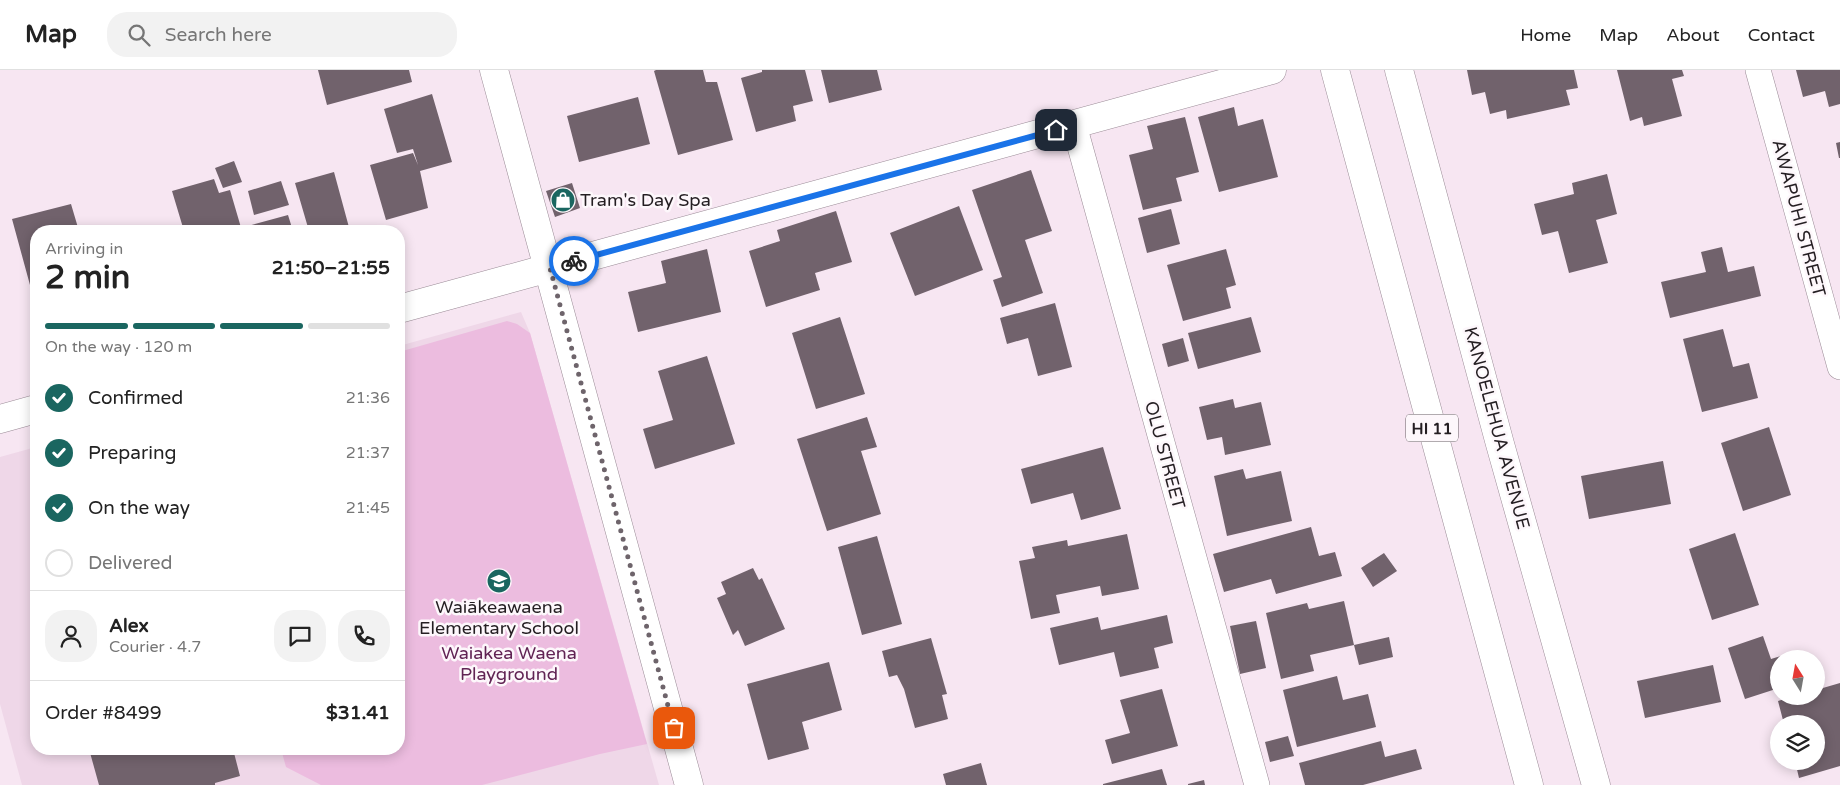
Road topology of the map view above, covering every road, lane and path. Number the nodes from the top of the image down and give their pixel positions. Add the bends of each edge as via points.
1 (494, 70) edge
2 (1272, 70) edge
3 (1335, 70) edge
4 (1399, 70) edge
5 (1758, 70) edge
6 (1074, 125) junction
7 (550, 268) junction
8 (405, 307) edge
9 (1840, 367) edge
10 (30, 411) edge
11 (0, 419) edge
12 (689, 785) edge
13 (1256, 785) edge
14 (1529, 785) edge
15 (1596, 785) edge

1 - 7 main road
2 - 6 main road
3 - 14 main road, HI 11
4 - 15 main road, KANOELEHUA AVENUE
5 - 9 street, AWAPUHI STREET
6 - 7 main road
6 - 13 street, OLU STREET
7 - 8 main road
7 - 12 main road
10 - 11 main road

